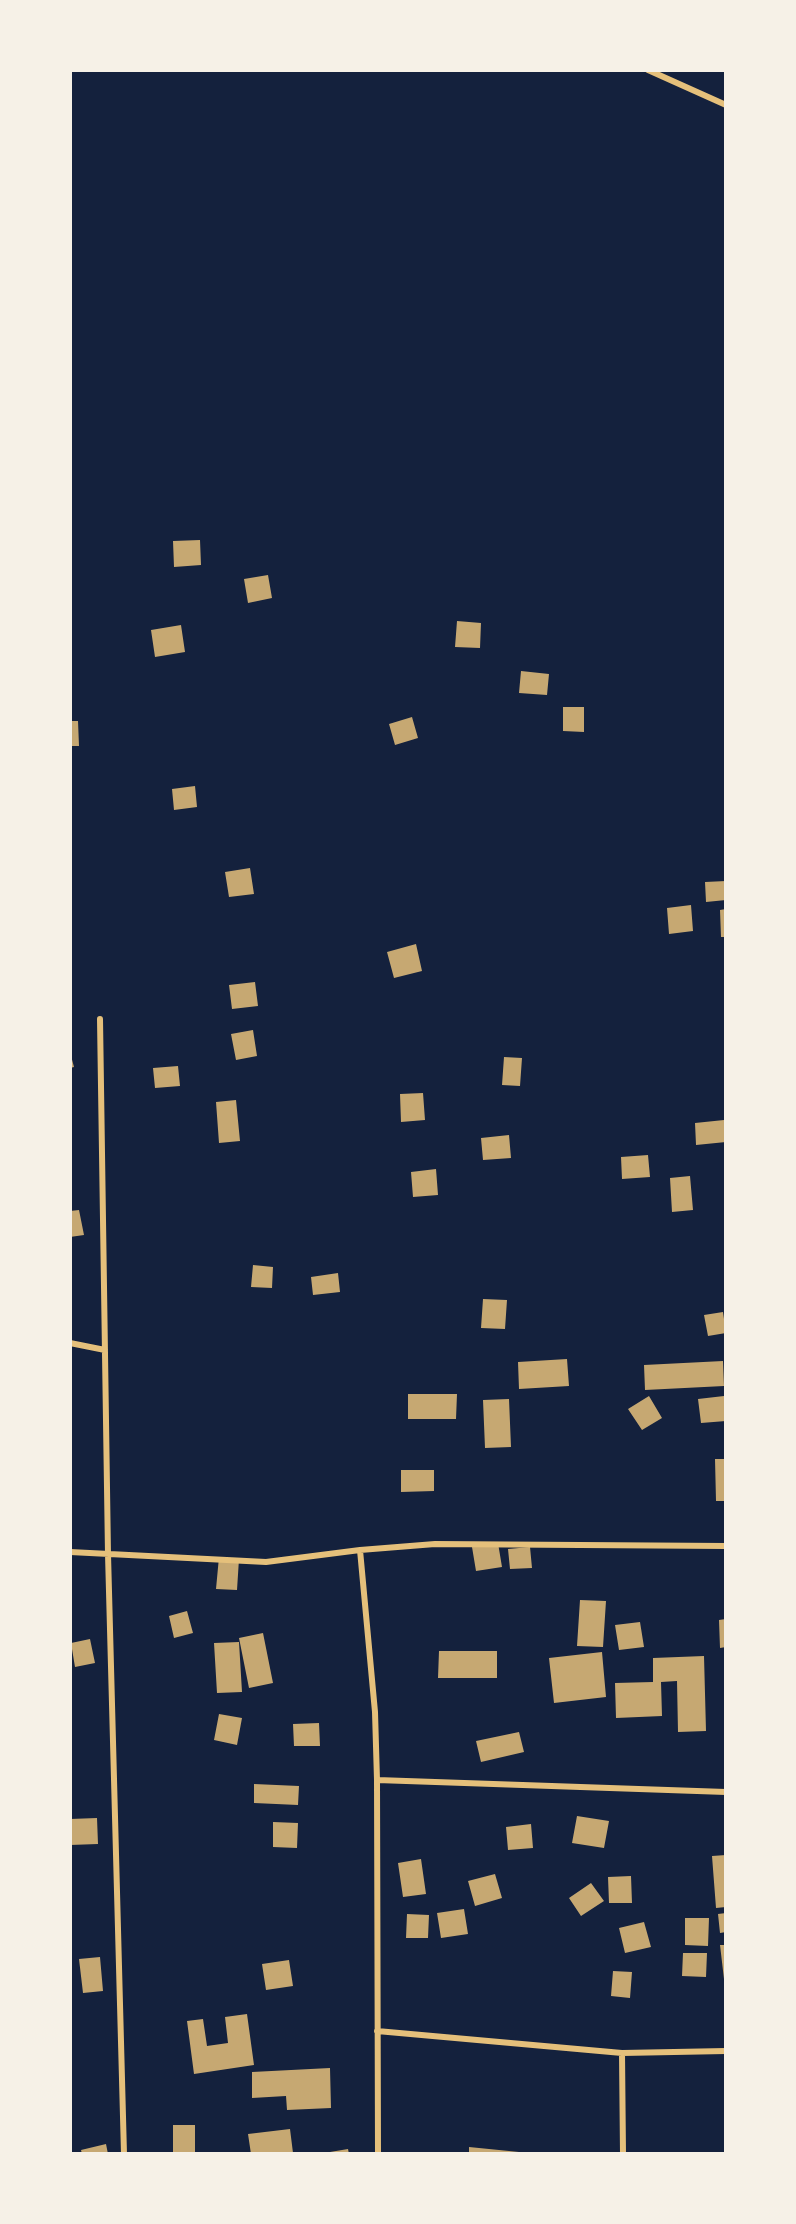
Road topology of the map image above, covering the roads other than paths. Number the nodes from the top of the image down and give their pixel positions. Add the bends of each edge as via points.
1 (648, 70) edge
2 (726, 105) edge
3 (100, 1019) dead end
4 (70, 1343) edge
5 (105, 1350) junction
6 (726, 1546) edge
7 (360, 1550) junction
8 (70, 1552) edge
9 (108, 1554) junction
10 (377, 1780) junction
11 (726, 1792) edge
12 (376, 2031) junction
13 (726, 2051) edge
14 (622, 2053) junction
15 (124, 2154) edge
16 (378, 2154) edge
17 (623, 2154) edge

1 - 2 street
3 - 5 street
4 - 5 street
5 - 9 street
6 - 7 street via 435,1544
7 - 9 street via 266,1562
7 - 10 street via 375,1712
8 - 9 street
9 - 15 street
10 - 11 street
10 - 12 street
12 - 14 street
12 - 16 street
13 - 14 street
14 - 17 street

